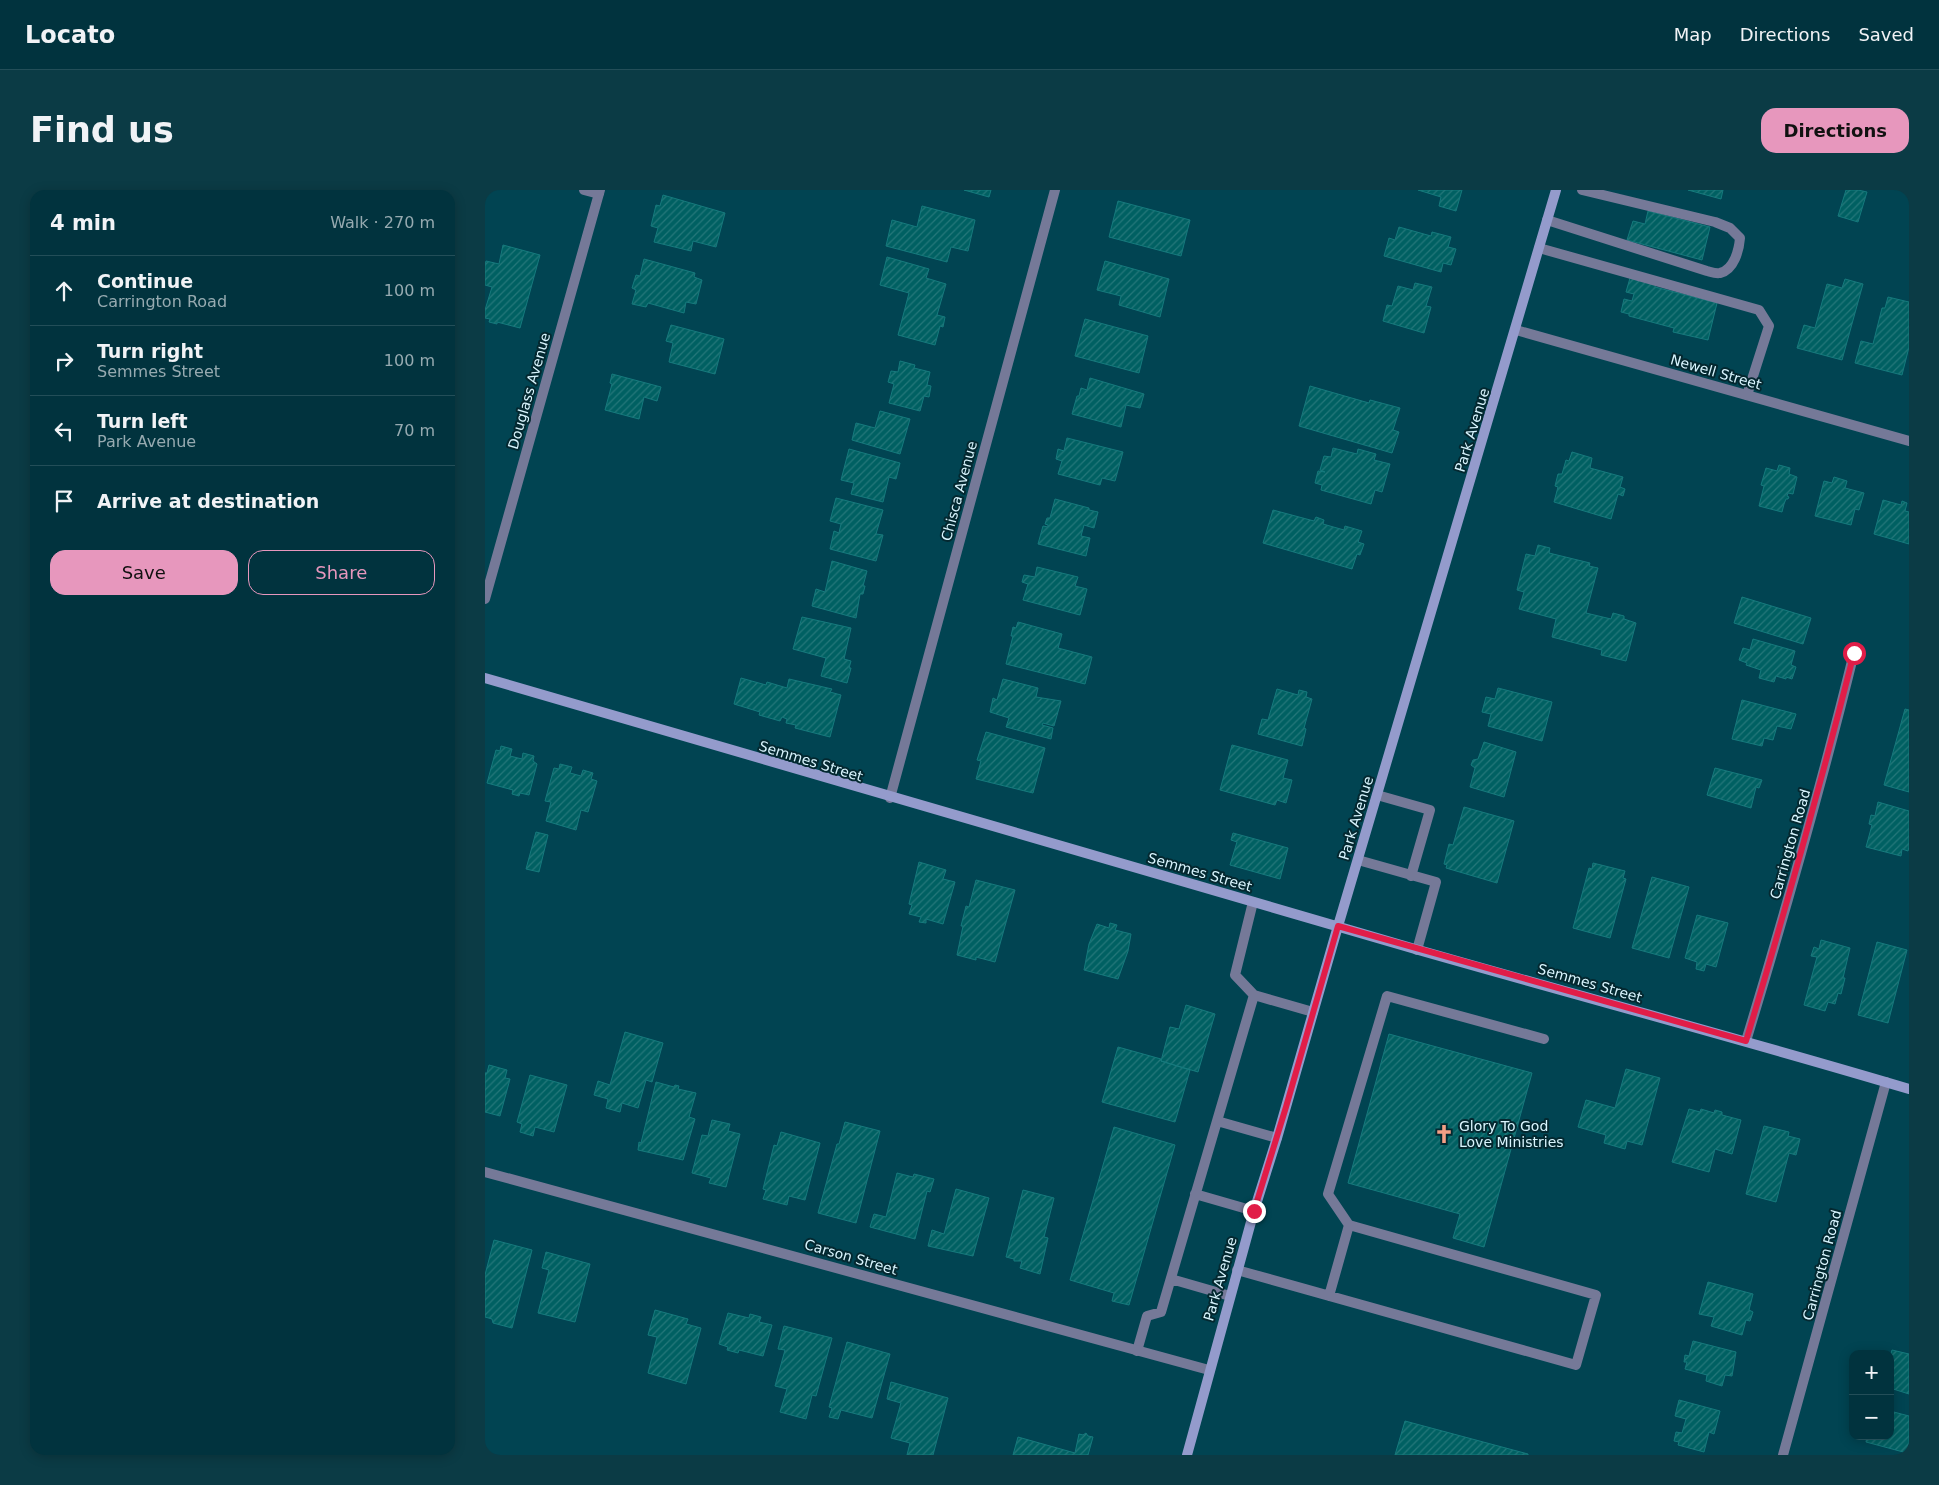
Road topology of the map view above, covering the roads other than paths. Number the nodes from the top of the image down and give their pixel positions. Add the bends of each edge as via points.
1 (584, 190) edge
2 (1055, 190) edge
3 (1556, 190) edge
4 (1582, 190) edge
5 (599, 192) edge
6 (1547, 220) junction
7 (1539, 248) junction
8 (1516, 330) junction
9 (1747, 395) junction
10 (1909, 441) edge
11 (485, 599) edge
12 (1854, 653) dead end
13 (485, 678) edge
14 (1377, 796) junction
15 (890, 798) junction
16 (1357, 860) junction
17 (1411, 876) junction
18 (1253, 902) junction
19 (1338, 926) junction
20 (1417, 950) junction
21 (1254, 995) junction
22 (1313, 1012) junction
23 (1544, 1039) dead end
24 (1746, 1041) junction
25 (1886, 1082) junction
26 (1909, 1089) edge
27 (1217, 1121) junction
28 (1277, 1138) junction
29 (485, 1172) edge
30 (1195, 1194) junction
31 (1254, 1211) junction
32 (1349, 1225) junction
33 (1237, 1270) junction
34 (1171, 1278) junction
35 (1230, 1296) junction
36 (1329, 1296) junction
37 (1137, 1352) junction
38 (1209, 1370) junction
39 (1187, 1455) edge
40 (1783, 1455) edge

1 - 5 street
2 - 15 street, Chisca Avenue
3 - 6 main road, Park Avenue
4 - 6 street via 1715,222 1730,228 1740,238 1739,250 1730,268 1719,273
5 - 11 street, Douglass Avenue
6 - 7 main road, Park Avenue
7 - 8 main road, Park Avenue
7 - 9 street via 1759,310 1769,326
8 - 9 street, Newell Street
8 - 14 main road, Park Avenue
9 - 10 street, Newell Street
12 - 24 street, Carrington Road via 1799,860
13 - 15 main road, Semmes Street
14 - 16 main road, Park Avenue
14 - 17 street via 1430,810
15 - 18 main road, Semmes Street
16 - 17 street
16 - 19 main road, Park Avenue
17 - 20 street via 1436,882
18 - 19 main road, Semmes Street
18 - 21 street via 1235,975
19 - 20 main road, Semmes Street
19 - 22 main road, Park Avenue
20 - 24 main road, Semmes Street
21 - 22 street
21 - 27 street
22 - 28 main road, Park Avenue
23 - 32 street via 1387,996 1328,1194
24 - 25 main road, Semmes Street
25 - 26 main road, Semmes Street
25 - 40 street, Carrington Road
27 - 28 street
27 - 30 street
28 - 31 main road, Park Avenue
29 - 37 street, Carson Street
30 - 31 street
30 - 34 street
31 - 33 main road, Park Avenue
32 - 36 street
32 - 36 street via 1596,1295 1576,1366
33 - 35 main road, Park Avenue
33 - 36 street
34 - 35 street
34 - 37 street via 1161,1312 1147,1316
35 - 38 main road, Park Avenue
37 - 38 street, Carson Street
38 - 39 main road, Park Avenue

